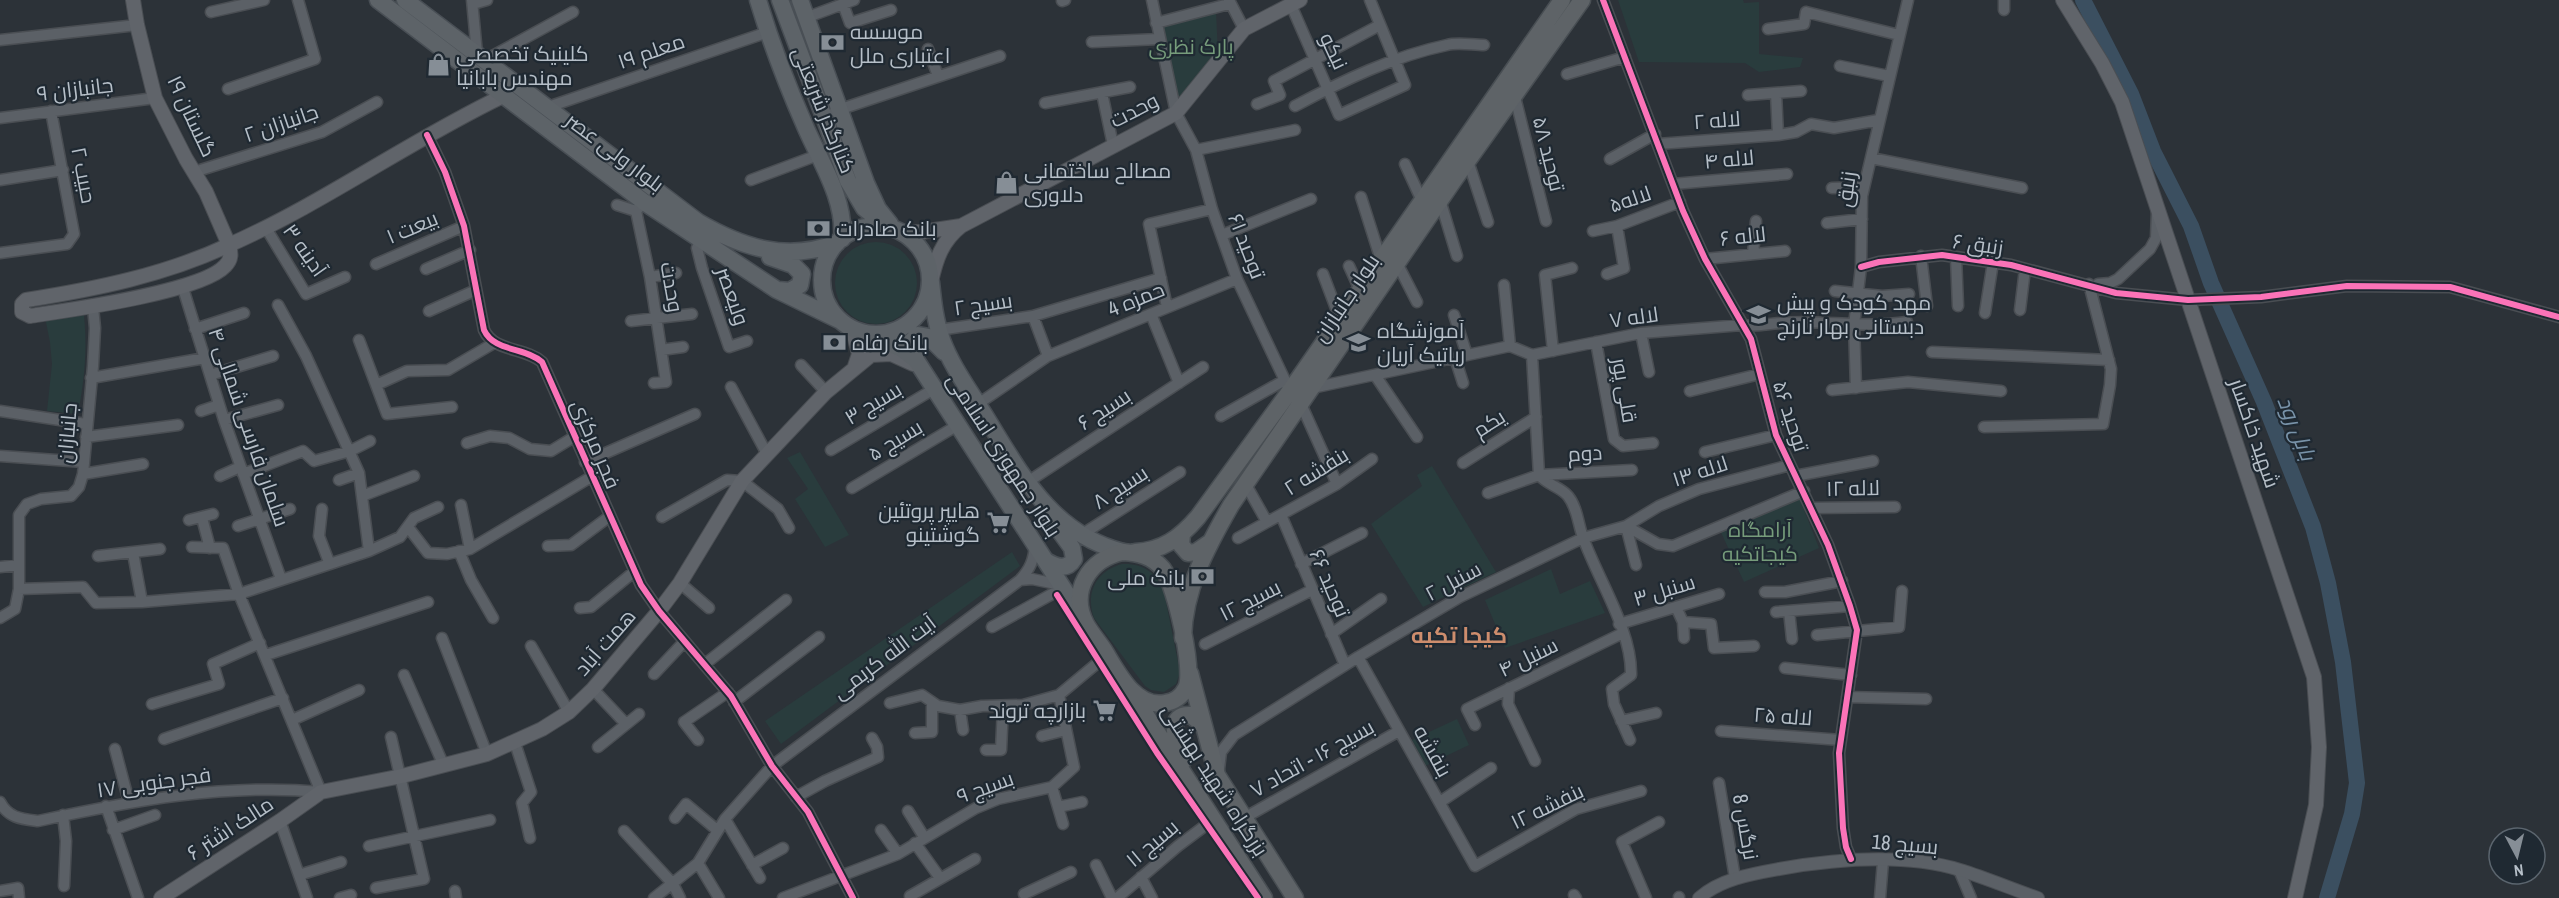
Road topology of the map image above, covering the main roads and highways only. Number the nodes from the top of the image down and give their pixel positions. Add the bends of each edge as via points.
1 (133, 0) edge
2 (378, 0) edge
3 (405, 0) edge
4 (758, 0) edge
5 (780, 0) edge
6 (800, 0) edge
7 (1562, 0) edge
8 (1582, 0) edge
9 (2063, 0) edge
10 (1296, 2) edge
11 (503, 96) junction
12 (848, 181) junction
13 (960, 226) junction
14 (895, 230) junction
15 (840, 241) junction
16 (738, 243) junction
17 (229, 245) junction
18 (1389, 262) junction
19 (176, 266) junction
20 (931, 282) junction
21 (182, 285) junction
22 (90, 290) junction
23 (777, 290) junction
24 (93, 307) junction
25 (852, 327) junction
26 (949, 357) junction
27 (919, 365) junction
28 (855, 366) junction
29 (1292, 392) junction
30 (1028, 486) junction
31 (1182, 534) junction
32 (1209, 543) junction
33 (1129, 552) junction
34 (1046, 561) junction
35 (1086, 623) junction
36 (1183, 638) junction
37 (1189, 669) junction
38 (1127, 686) junction
39 (1204, 726) junction
40 (1192, 786) junction
41 (321, 792) joint
42 (161, 898) edge
43 (1264, 898) edge
44 (1295, 898) edge
45 (2295, 898) edge

1 - 17 main road, گلستان ۱۹ via 155,98 206,192
2 - 11 main road, بلوار ولی عصر
3 - 16 main road, بلوار ولی عصر via 698,222
4 - 15 main road, کنارگذر شریعتی via 841,213
5 - 12 main road
6 - 14 main road, کنارگذر شریعتی via 878,209
7 - 18 highway, بلوار جانبازان via 1422,201
8 - 18 highway, بلوار جانبازان via 1440,200
9 - 45 main road, شهید خاکسار via 2118,93 2191,300 2314,677 2319,747 2316,805
10 - 13 main road, وحدت via 1244,29 1176,113
11 - 17 main road
11 - 23 main road, بلوار ولی عصر via 640,206
12 - 14 main road via 864,208
12 - 15 main road via 849,219
13 - 14 main road, وحدت via 921,232
13 - 20 main road, وحدت via 942,247
14 - 15 main road via 858,229
14 - 20 main road via 917,244 924,254
15 - 16 main road, بلوار ولی عصر via 808,252 791,253
15 - 25 main road via 824,265 824,293 829,307
16 - 23 main road via 799,269 800,285 790,291
17 - 19 main road
17 - 21 main road via 230,259 225,266
18 - 29 highway, بلوار جانبازان via 1360,290
18 - 29 highway, بلوار جانبازان via 1312,388
19 - 21 main road
19 - 22 main road
20 - 25 main road via 921,311 897,330 882,334
20 - 26 main road, بلوار جمهوری اسلامی via 939,330
21 - 24 main road
22 - 24 main road
22 - 24 main road via 26,300 21,309 30,316
23 - 25 main road, بلوار ولی عصر
25 - 27 main road, بلوار جمهوری اسلامی via 902,349
25 - 28 main road via 859,354
26 - 27 main road via 922,334 910,343
26 - 30 main road, بلوار جمهوری اسلامی
27 - 28 main road, همت آباد via 883,353 871,355
27 - 34 main road, بلوار جمهوری اسلامی
28 - 41 main road, همت آباد via 742,480 680,583 593,689 569,712 487,754
29 - 31 highway, بلوار جانبازان
29 - 32 highway, بلوار جانبازان
30 - 33 main road, بلوار جمهوری اسلامی via 1082,535 1101,546
30 - 34 main road via 1074,555 1068,566
31 - 32 highway via 1181,545 1188,553
31 - 33 highway, بلوار جانبازان via 1160,548
32 - 36 highway, بلوار جانبازان via 1195,575
33 - 35 highway, بلوار جانبازان via 1101,560 1085,577 1080,599
33 - 36 highway, بزرگراه شهید بهشتی via 1146,556 1164,571
34 - 35 main road, بلوار جمهوری اسلامی
35 - 38 highway, بزرگراه شهید بهشتی
36 - 37 highway, بزرگراه شهید بهشتی
37 - 38 highway via 1190,678 1183,693 1169,703 1152,703
37 - 39 highway, بزرگراه شهید بهشتی
38 - 40 highway, بزرگراه شهید بهشتی
39 - 40 highway via 1187,714 1174,725
39 - 44 highway, بزرگراه شهید بهشتی via 1220,780
40 - 43 highway, بزرگراه شهید بهشتی
41 - 42 main road, مالک اشتر ۶

